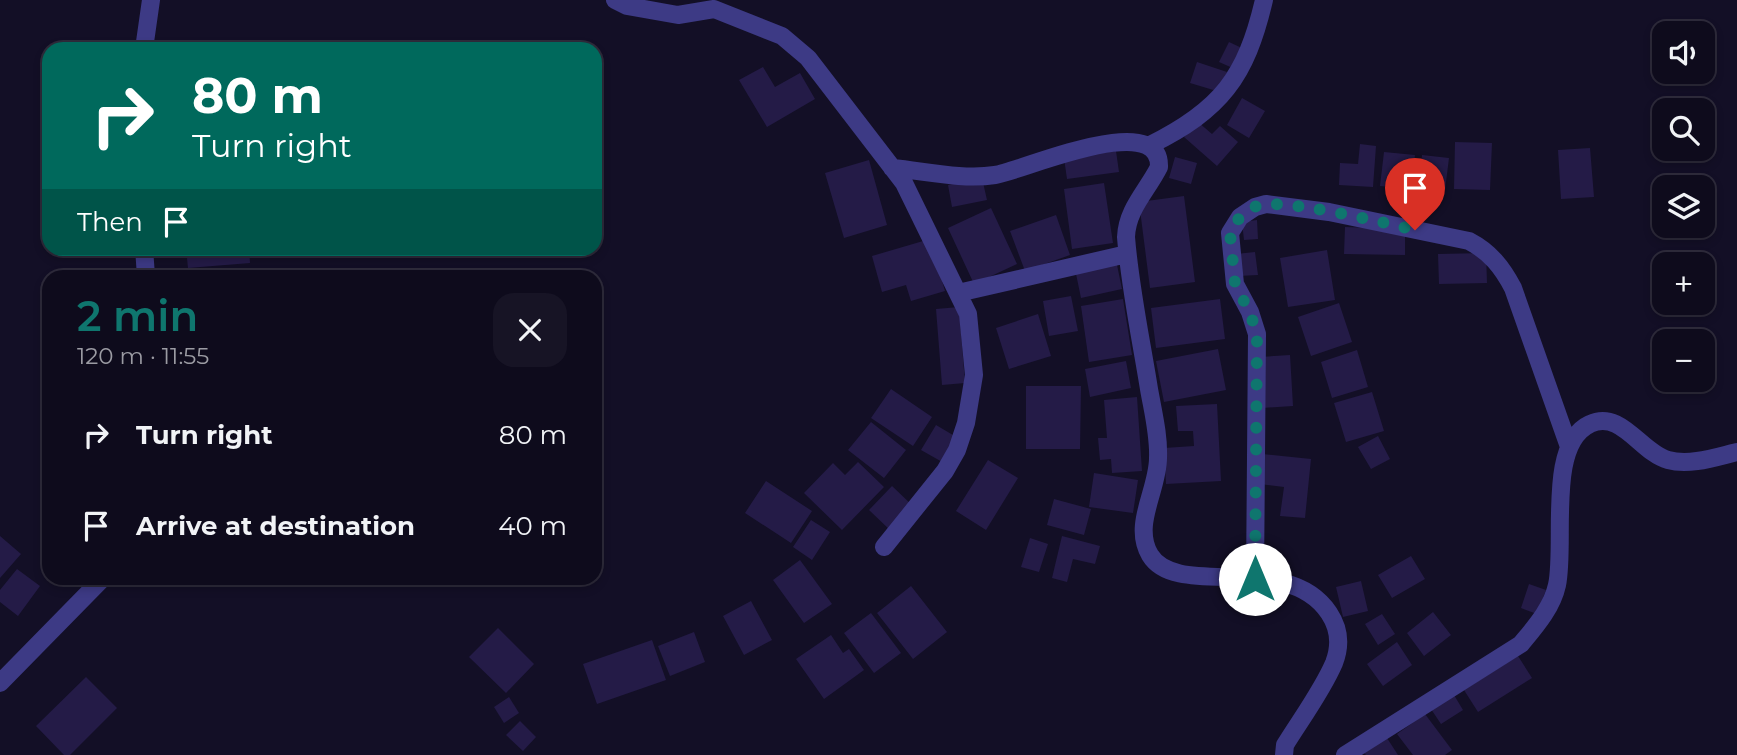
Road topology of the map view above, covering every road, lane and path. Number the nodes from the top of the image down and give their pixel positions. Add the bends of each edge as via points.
1 (151, 0) edge
2 (615, 0) edge
3 (1264, 0) edge
4 (145, 42) edge
5 (1150, 145) junction
6 (892, 168) junction
7 (1127, 254) junction
8 (958, 293) junction
9 (1568, 444) junction
10 (1737, 452) edge
11 (884, 547) dead end
12 (1255, 579) junction
13 (96, 585) edge
14 (0, 682) edge
15 (1284, 755) edge
16 (1345, 755) edge

1 - 4 street
2 - 6 street via 678,15 714,9 782,36 808,58
3 - 5 street via 1239,72 1217,102 1186,127
5 - 6 street via 1109,144 1075,150 975,177
5 - 7 street via 1159,167 1126,222
6 - 8 street via 904,183
7 - 8 street
7 - 12 street via 1158,458 1143,541 1151,558 1163,567 1184,574
8 - 11 street via 968,314 974,375 966,423 945,471
9 - 10 street via 1577,431 1606,420 1670,461 1689,462
9 - 12 street via 1513,288 1485,249 1469,241 1329,212 1266,204 1255,207 1240,216 1230,233 1235,284 1257,334
9 - 16 street via 1557,586 1542,618 1521,644
12 - 15 street via 1306,589 1336,624 1339,643 1334,663
13 - 14 street

